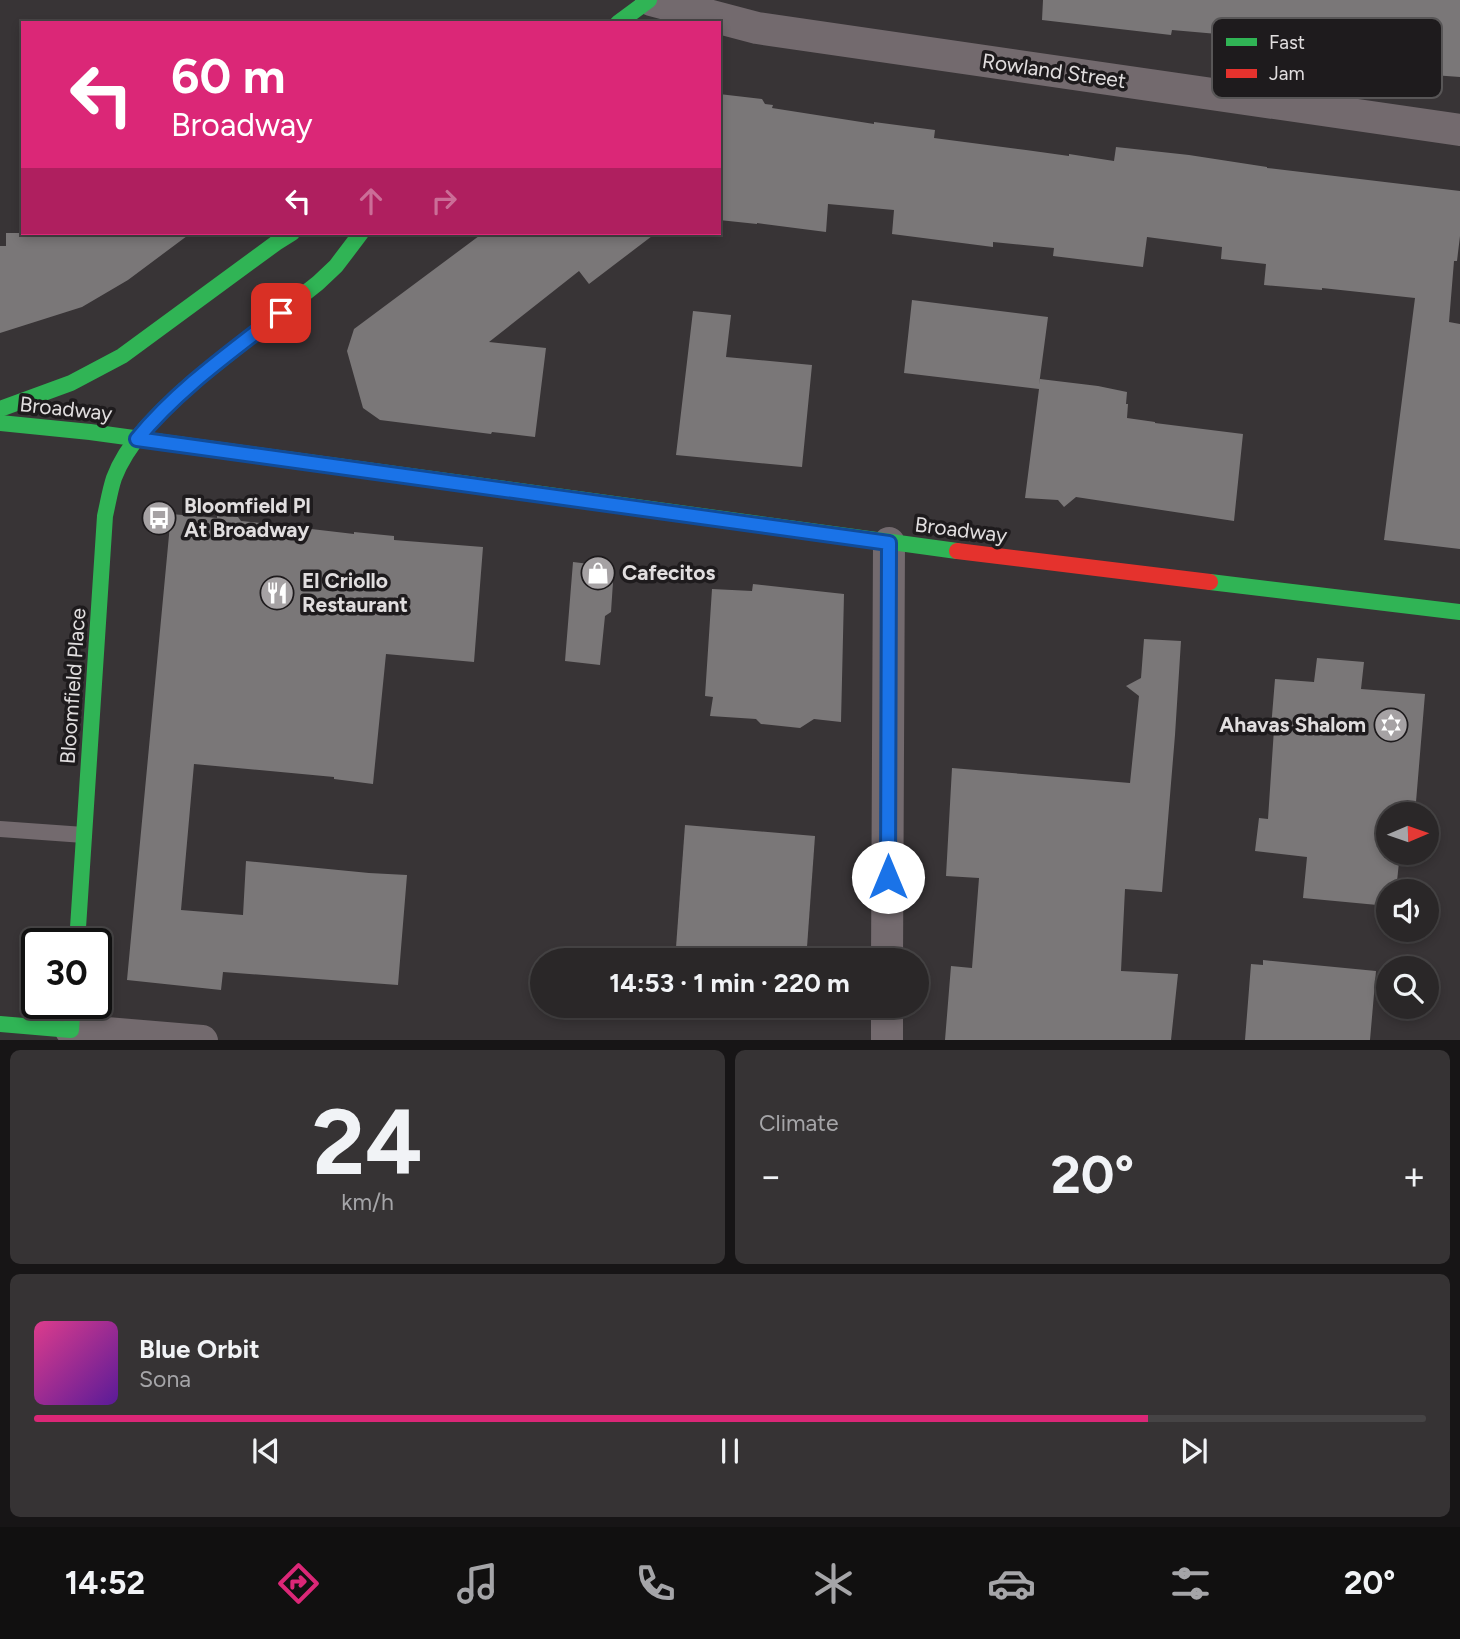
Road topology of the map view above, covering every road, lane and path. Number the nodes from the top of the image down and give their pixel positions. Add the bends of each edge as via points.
1 (650, 0) edge
2 (621, 21) edge
3 (1212, 94) edge
4 (1239, 98) edge
5 (1460, 130) edge
6 (289, 235) edge
7 (359, 235) edge
8 (0, 409) edge
9 (0, 424) edge
10 (137, 439) junction
11 (889, 543) junction
12 (1460, 612) edge
13 (0, 829) edge
14 (84, 835) junction
15 (77, 928) edge
16 (887, 948) edge
17 (887, 1018) edge
18 (45, 1019) edge
19 (88, 1019) edge
20 (0, 1024) edge
21 (197, 1040) edge
22 (887, 1040) edge

1 - 2 main road
1 - 3 street, Rowland Street via 757,28
4 - 5 street, Rowland Street
6 - 8 main road via 122,356 58,388
7 - 10 main road, Bloomfield Place via 318,283 187,387
9 - 10 main road, Broadway
10 - 11 main road, Broadway
10 - 14 main road, Bloomfield Place via 116,472 106,516
11 - 12 main road, Broadway
11 - 16 street
13 - 14 lane
14 - 15 main road, Bloomfield Place
17 - 22 street
18 - 20 main road
19 - 21 street

